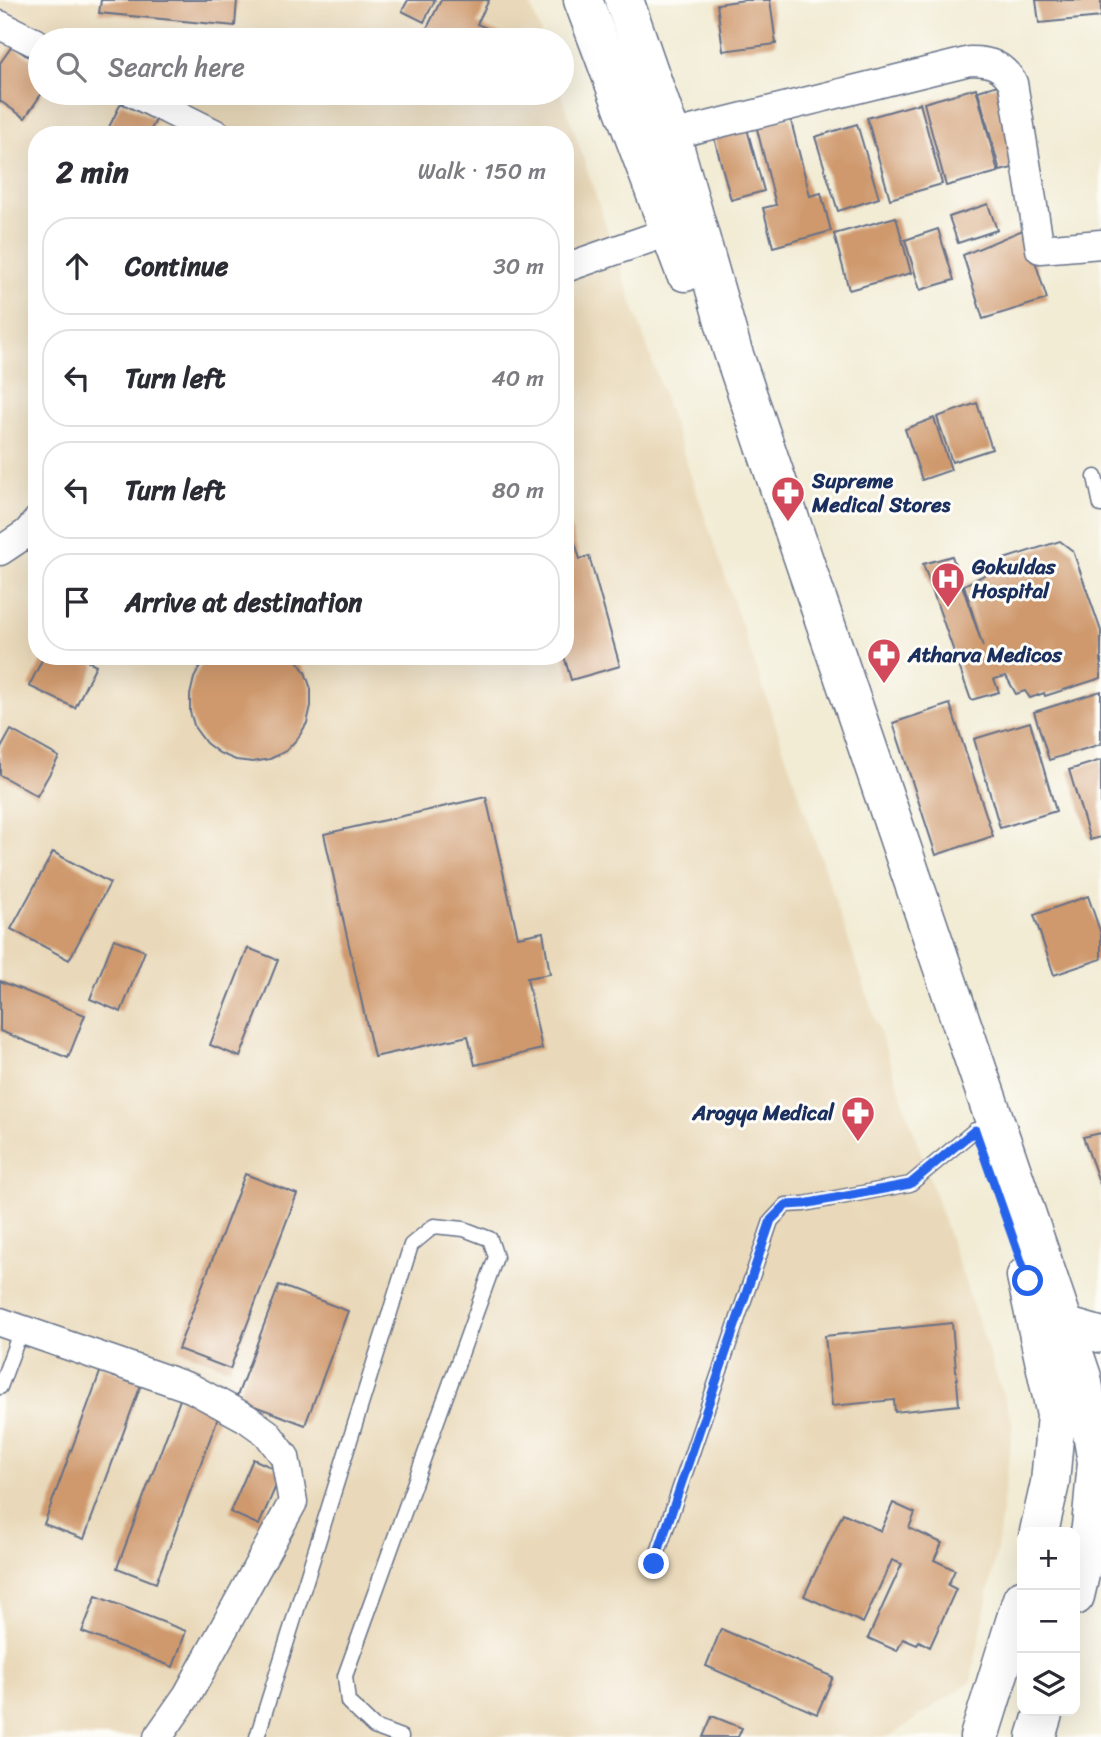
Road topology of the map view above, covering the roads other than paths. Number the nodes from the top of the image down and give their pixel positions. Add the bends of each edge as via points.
1 (583, 0) edge
2 (624, 0) edge
3 (0, 25) edge
4 (28, 40) edge
5 (158, 105) edge
6 (200, 126) edge
7 (671, 135) junction
8 (671, 231) junction
9 (1101, 244) edge
10 (574, 265) edge
11 (1095, 477) dead end
12 (1101, 505) edge
13 (28, 532) edge
14 (0, 551) edge
15 (975, 1130) junction
16 (10, 1326) edge
17 (1069, 1331) edge
18 (1092, 1380) edge
19 (0, 1387) edge
20 (1040, 1527) edge
21 (654, 1564) dead end
22 (1076, 1590) edge
23 (1017, 1615) edge
24 (1042, 1716) edge
25 (372, 1732) edge
26 (158, 1737) edge
27 (257, 1737) edge
28 (401, 1737) edge
29 (979, 1737) edge
30 (1036, 1737) edge

1 - 8 main road
2 - 7 main road
3 - 4 street
5 - 6 street
7 - 9 street via 970,61 988,61 1004,69 1013,83 1040,249
7 - 17 main road via 732,349
8 - 10 street
8 - 15 main road
11 - 12 lane
13 - 14 street
15 - 17 main road via 1028,1281
15 - 21 lane via 910,1184 786,1205 771,1220
16 - 19 lane
16 - 26 street via 191,1388 267,1433 285,1457 293,1502 188,1694
17 - 18 main road
17 - 20 main road
18 - 22 main road via 1097,1462 1091,1527
23 - 29 main road
24 - 30 main road
25 - 27 lane via 348,1702 345,1676 496,1257 490,1239 464,1229 433,1226 411,1245
25 - 28 lane

